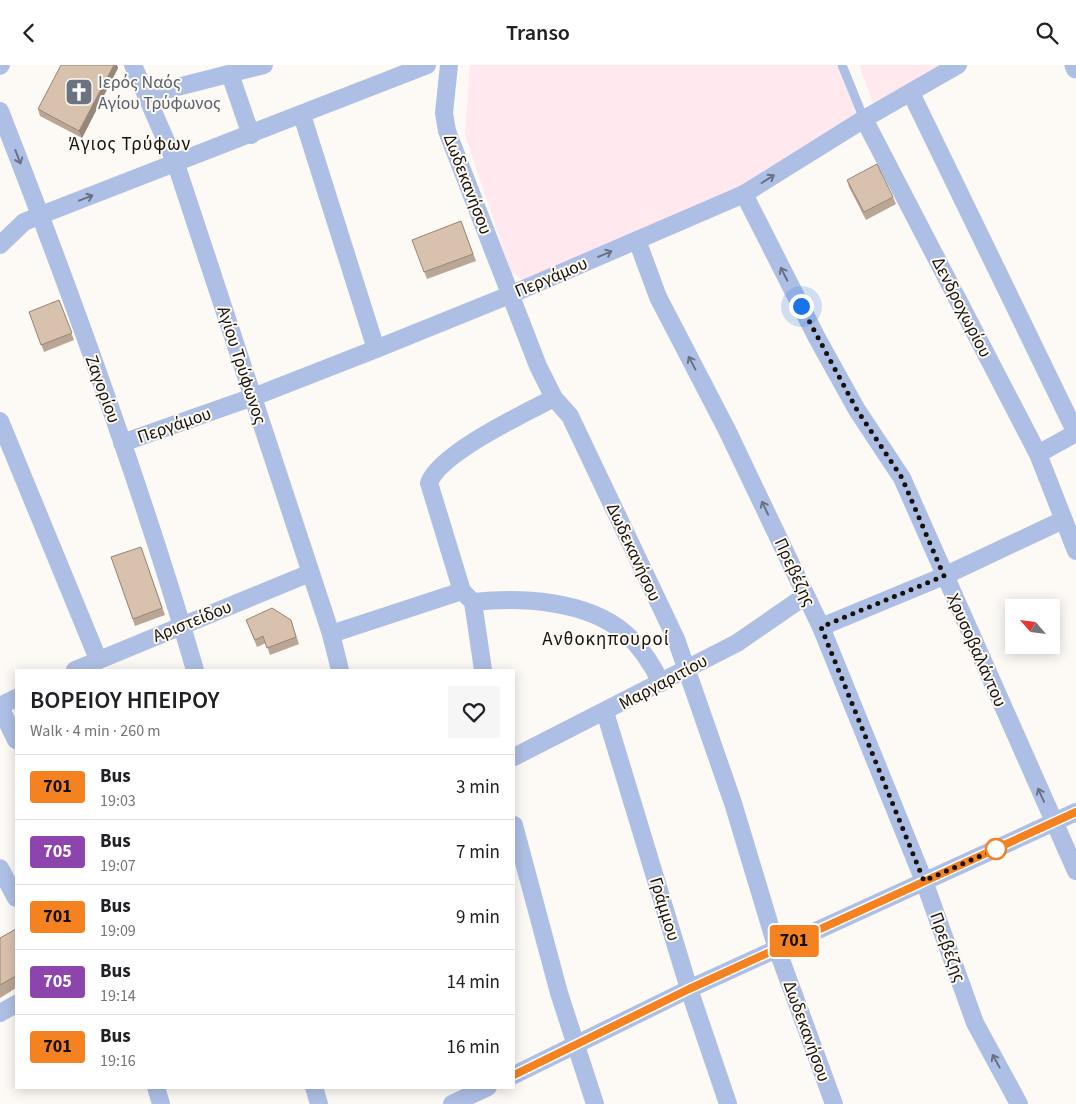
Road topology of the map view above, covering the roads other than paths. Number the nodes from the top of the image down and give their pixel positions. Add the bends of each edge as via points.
1 (133, 65) edge
2 (427, 65) edge
3 (449, 65) edge
4 (842, 65) edge
5 (958, 65) edge
6 (254, 66) edge
7 (230, 74) junction
8 (911, 93) junction
9 (146, 95) junction
10 (0, 111) edge
11 (302, 115) junction
12 (864, 119) junction
13 (251, 135) junction
14 (176, 164) junction
15 (744, 194) junction
16 (41, 215) junction
17 (637, 240) junction
18 (0, 245) edge
19 (512, 294) junction
20 (376, 349) junction
21 (253, 397) junction
22 (554, 398) junction
23 (0, 421) edge
24 (1076, 433) edge
25 (122, 443) junction
26 (1038, 454) junction
27 (1063, 520) junction
28 (1076, 551) edge
29 (310, 573) junction
30 (944, 576) junction
31 (468, 596) junction
32 (805, 596) junction
33 (182, 625) junction
34 (821, 627) junction
35 (331, 634) junction
36 (98, 659) junction
37 (77, 669) edge
38 (195, 669) edge
39 (340, 669) edge
40 (483, 669) edge
41 (686, 670) junction
42 (661, 683) junction
43 (15, 699) edge
44 (0, 707) edge
45 (605, 712) junction
46 (15, 738) edge
47 (515, 757) edge
48 (1076, 812) edge
49 (1054, 823) junction
50 (515, 829) edge
51 (0, 868) edge
52 (1076, 871) edge
53 (924, 881) junction
54 (15, 896) edge
55 (777, 949) junction
56 (689, 989) junction
57 (15, 1005) edge
58 (0, 1013) edge
59 (576, 1046) junction
60 (515, 1075) edge
61 (157, 1089) edge
62 (315, 1089) edge
63 (484, 1089) edge
64 (469, 1096) edge
65 (161, 1104) edge
66 (319, 1104) edge
67 (452, 1104) edge
68 (595, 1104) edge
69 (728, 1104) edge
70 (834, 1104) edge
71 (1019, 1104) edge

1 - 9 street, Αγίου Τρύφωνος
2 - 11 street
3 - 19 street, Δωδεκανήσου via 444,113 447,131
4 - 12 lane, Δενδροχωρίου
5 - 8 street, Περγάμου
6 - 7 street
7 - 9 street
7 - 13 street
8 - 12 street, Περγάμου
8 - 24 street
9 - 14 street, Αγίου Τρύφωνος
10 -> 16 street, Ζαγορίου
11 - 13 street
11 - 20 street
15 -> 12 street, Περγάμου
12 - 26 street, Δενδροχωρίου
13 - 14 street
16 -> 14 street
14 - 21 street, Αγίου Τρύφωνος
15 - 17 street, Περγάμου
30 -> 15 street, Χρυσοβαλάντου via 902,478 857,410
16 - 18 street via 24,223
16 - 25 street, Ζαγορίου
19 -> 17 street, Περγάμου
32 -> 17 street, Πρεβέζης via 727,430 658,297
19 - 20 street, Περγάμου
19 - 22 street, Δωδεκανήσου via 538,367
20 - 21 street, Περγάμου
21 - 25 street, Περγάμου
21 - 29 street, Αγίου Τρύφωνος
22 - 31 street via 481,436 431,478 429,483
22 - 41 street, Δωδεκανήσου via 570,416 676,639
23 - 36 street
24 - 26 street
25 - 33 street, Ζαγορίου
26 - 27 street, Δενδροχωρίου
27 - 28 street, Δενδροχωρίου
27 - 30 street
29 - 33 street, Αριστείδου
29 - 35 street, Αγίου Τρύφωνος
30 - 34 street
49 -> 30 street, Χρυσοβαλάντου
31 - 35 street
31 - 40 street
31 - 42 street via 544,603 602,619 633,641
32 - 34 street, Πρεβέζης
32 - 41 street, Μαργαριτίου via 737,643
33 - 36 street, Αριστείδου
33 - 38 street, Ζαγορίου
34 - 53 street, Πρεβέζης
35 - 39 street, Αγίου Τρύφωνος
36 - 37 street, Αριστείδου
41 - 42 street, Μαργαριτίου
41 - 55 street, Δωδεκανήσου via 733,803
42 - 45 street, Μαργαριτίου
43 - 44 street
44 - 46 street
45 - 47 street, Μαργαριτίου
45 - 56 street, Γράμμου
48 - 49 street
49 - 52 street, Χρυσοβαλάντου
49 - 53 street
50 - 59 street
51 - 54 street
53 - 55 street
71 -> 53 street, Πρεβέζης via 975,1023
55 - 56 street
55 - 70 street, Δωδεκανήσου
56 - 59 street
56 - 69 street, Γράμμου
57 - 58 street
59 - 60 street
59 - 68 street
61 - 65 street
62 - 66 street
63 - 64 street
64 - 67 street

